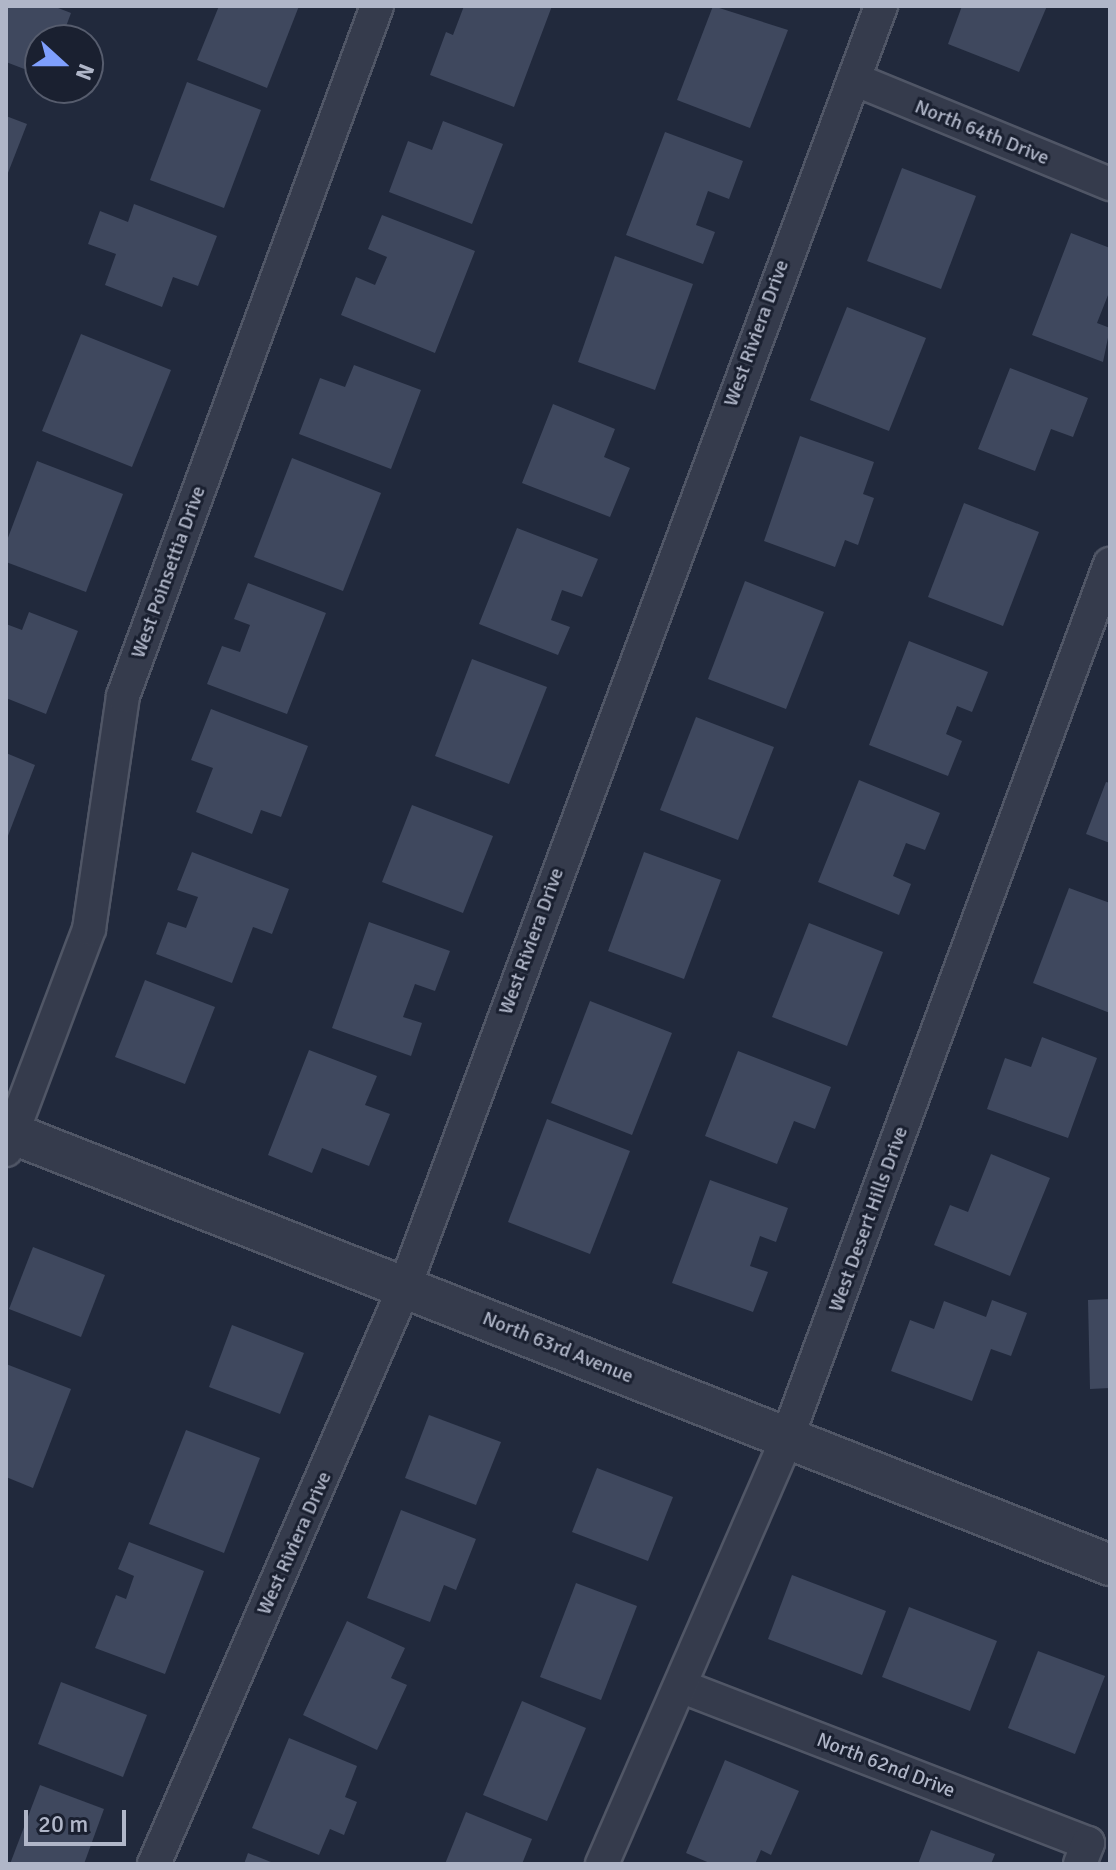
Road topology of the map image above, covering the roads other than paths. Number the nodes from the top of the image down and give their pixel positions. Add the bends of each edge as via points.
1 (377, 6) edge
2 (881, 6) edge
3 (854, 79) junction
4 (1110, 184) edge
5 (1110, 564) edge
6 (8, 1138) edge
7 (405, 1286) junction
8 (787, 1438) junction
9 (1110, 1565) edge
10 (683, 1687) junction
11 (1084, 1853) edge
12 (154, 1864) edge
13 (602, 1864) edge

1 - 6 street, West Poinsettia Drive via 123,696 89,929
2 - 3 street, West Riviera Drive
3 - 4 street, North 64th Drive
3 - 7 street, West Riviera Drive
5 - 8 street, West Desert Hills Drive
6 - 7 street, North 63rd Avenue
7 - 8 street, North 63rd Avenue
7 - 12 street, West Riviera Drive
8 - 9 street, North 63rd Avenue
8 - 10 street, West Desert Hills Drive
10 - 11 street, North 62nd Drive
10 - 13 street, West Desert Hills Drive

